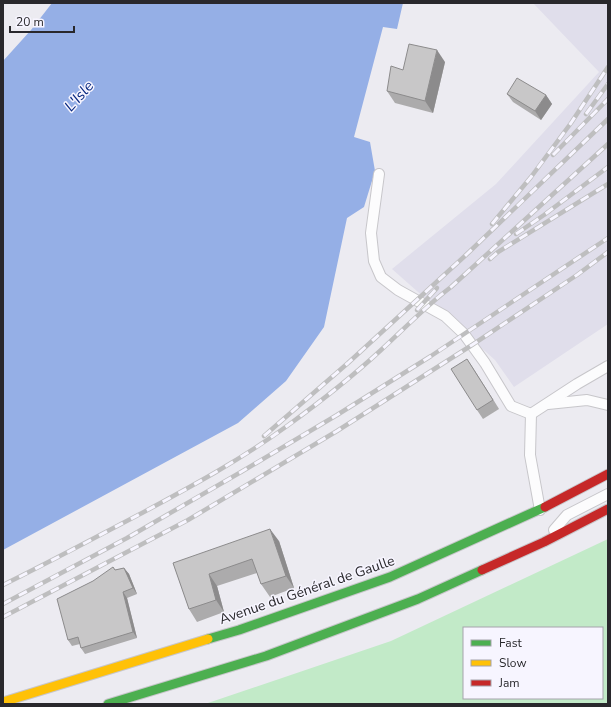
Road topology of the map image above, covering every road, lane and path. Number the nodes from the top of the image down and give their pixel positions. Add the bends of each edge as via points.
1 (379, 174) dead end
2 (608, 366) edge
3 (546, 404) junction
4 (608, 405) edge
5 (531, 414) junction
6 (608, 474) edge
7 (608, 494) edge
8 (608, 509) edge
9 (540, 510) junction
10 (544, 542) junction
11 (3, 702) edge
12 (108, 704) edge

1 - 5 lane via 371,233 374,261 381,277 398,290 445,316 464,334 511,406
2 - 3 lane
3 - 4 lane via 587,400
3 - 5 lane
5 - 9 lane via 530,455
6 - 9 main road, Avenue du Général de Gaulle
7 - 10 lane via 567,515
8 - 10 main road
9 - 11 main road, Avenue du Général de Gaulle via 390,578 240,630
10 - 12 main road via 418,599 266,656

